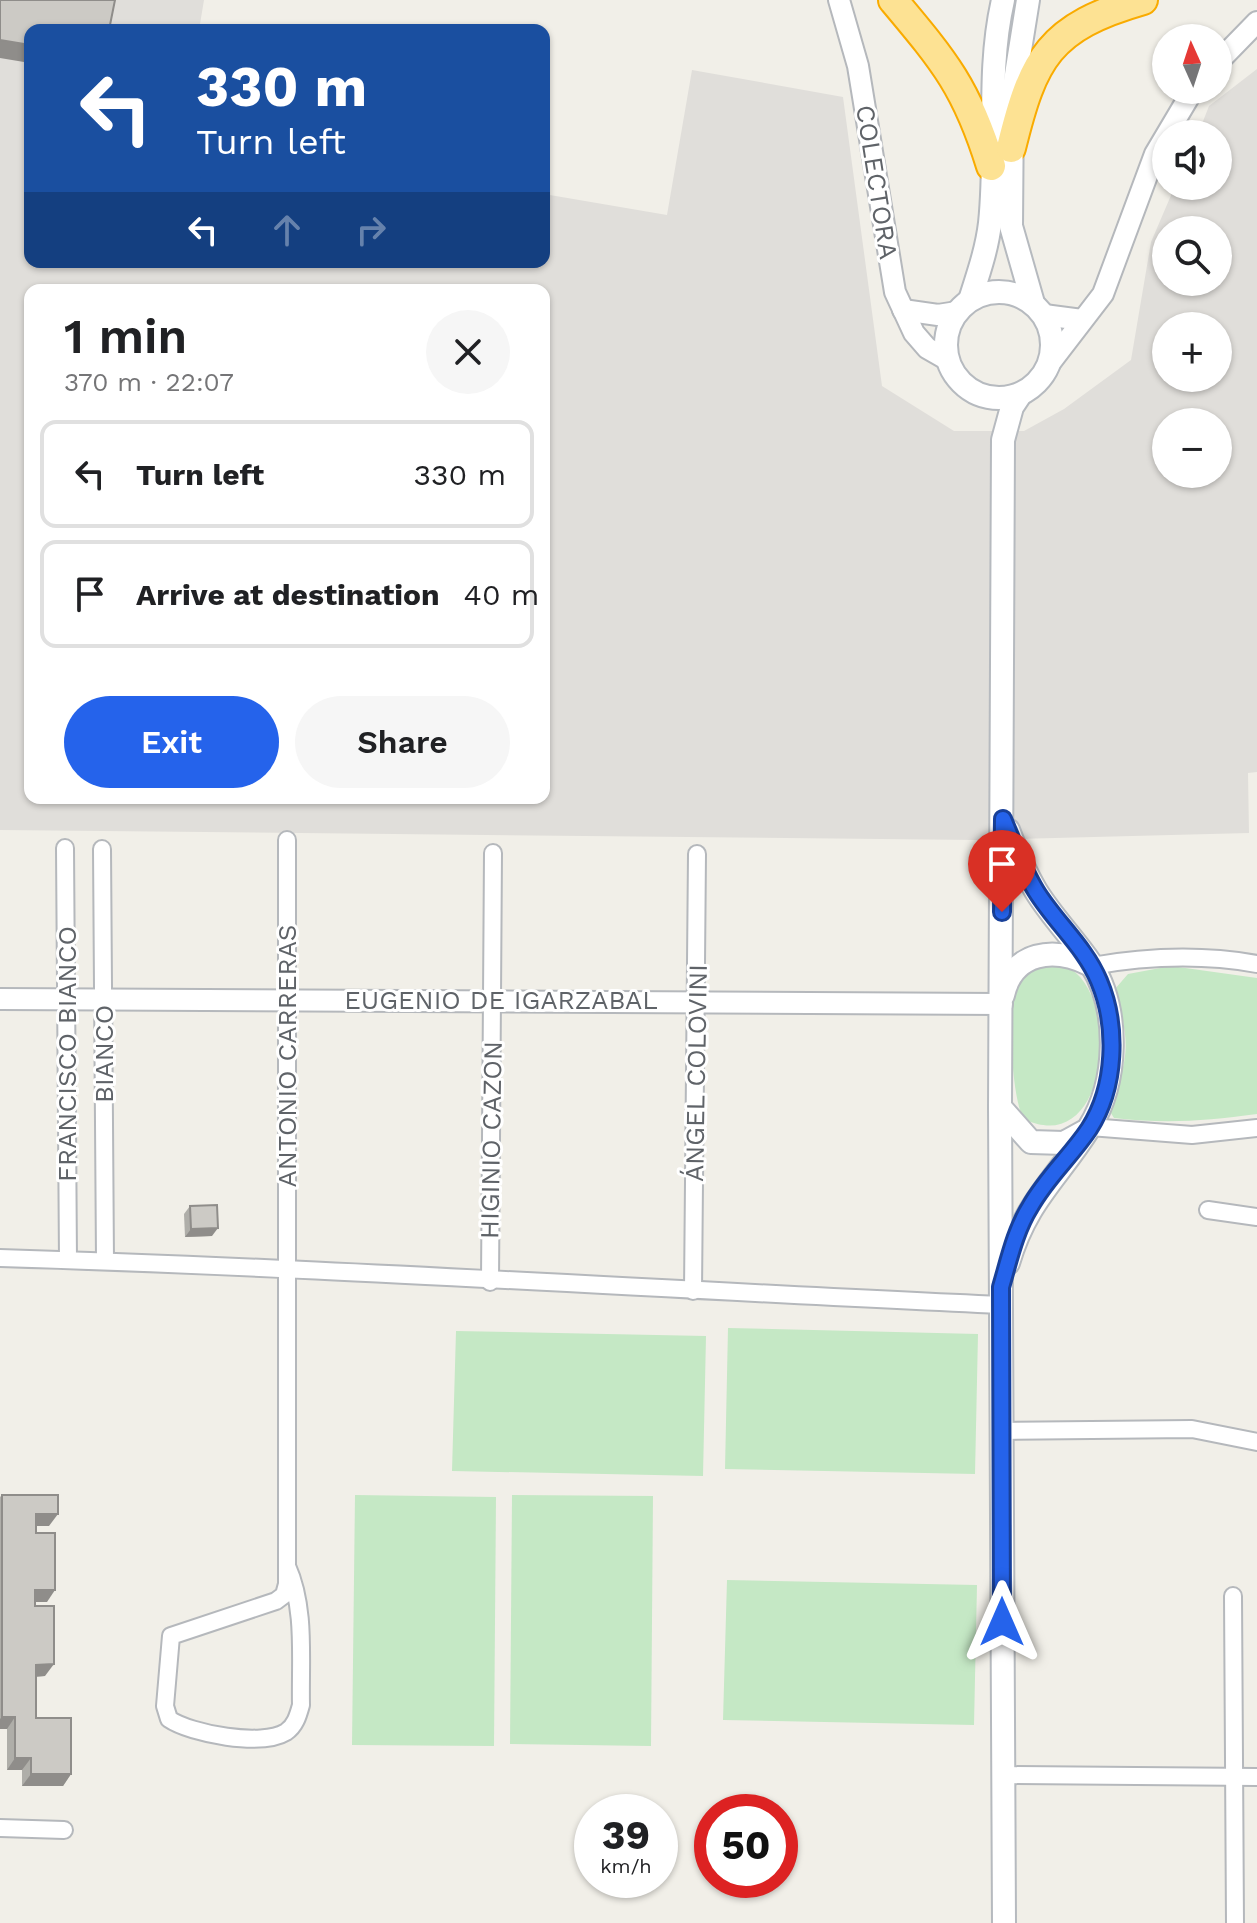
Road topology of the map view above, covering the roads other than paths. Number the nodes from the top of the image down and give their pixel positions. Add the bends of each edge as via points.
1 (839, 0) edge
2 (893, 0) edge
3 (1003, 0) edge
4 (1028, 0) edge
5 (1143, 0) edge
6 (1257, 22) edge
7 (1232, 48) edge
8 (1185, 104) edge
9 (1001, 157) junction
10 (963, 306) junction
11 (1038, 309) junction
12 (903, 310) junction
13 (1082, 320) junction
14 (948, 360) junction
15 (1050, 363) junction
16 (1020, 395) junction
17 (982, 396) junction
18 (1003, 440) junction
19 (1003, 819) junction
20 (287, 840) dead end
21 (65, 848) dead end
22 (102, 849) dead end
23 (493, 853) dead end
24 (697, 854) dead end
25 (1257, 964) edge
26 (1092, 966) junction
27 (0, 999) edge
28 (67, 999) junction
29 (103, 999) junction
30 (286, 999) junction
31 (697, 1001) junction
32 (493, 1002) junction
33 (1002, 1004) junction
34 (1000, 1107) junction
35 (1090, 1127) junction
36 (1257, 1128) edge
37 (1208, 1210) dead end
38 (1257, 1217) edge
39 (0, 1258) edge
40 (68, 1260) junction
41 (105, 1260) junction
42 (287, 1272) junction
43 (490, 1282) junction
44 (693, 1291) junction
45 (1001, 1296) junction
46 (1002, 1431) junction
47 (1257, 1442) edge
48 (287, 1566) junction
49 (1233, 1596) dead end
50 (1002, 1775) junction
51 (1235, 1777) junction
52 (1257, 1777) edge
53 (0, 1828) edge
54 (64, 1830) dead end
55 (1004, 1923) edge
56 (1235, 1923) edge

1 - 12 street, COLECTORA via 858,66 893,281
2 - 9 highway via 958,80
3 - 9 main road via 993,65
4 - 9 main road
5 - 9 highway via 1084,23 1051,47 1031,77
6 - 7 street
8 - 13 street via 1155,154 1103,294
9 - 10 main road via 989,235
9 - 11 main road via 1011,226
10 - 11 main road via 1002,292
10 - 12 street via 926,314
10 - 14 main road via 949,327
11 - 13 street
11 - 15 main road via 1051,330
12 - 14 street, COLECTORA via 927,348
13 - 15 street
14 - 17 main road via 961,382
15 - 16 main road via 1043,377
16 - 17 main road
16 - 18 main road
17 - 18 main road
18 - 19 main road
19 - 26 main road via 1037,893
19 - 33 main road
20 - 30 street, ANTONIO CARRERAS
21 - 28 street, FRANCISCO BIANCO
22 - 29 street, BIANCO
23 - 32 street, HIGINIO CAZON
24 - 31 street, ÁNGEL COLOVINI
25 - 26 street via 1172,956
26 - 33 main road via 1061,952 1036,957 1020,965 1006,983
26 - 35 main road via 1110,1017 1112,1045 1108,1080
27 - 28 street, EUGENIO DE IGARZABAL
28 - 29 street, EUGENIO DE IGARZABAL
28 - 40 street, FRANCISCO BIANCO
29 - 30 street, EUGENIO DE IGARZABAL
29 - 41 street, BIANCO
30 - 32 street, EUGENIO DE IGARZABAL
30 - 42 street, ANTONIO CARRERAS
31 - 32 street, EUGENIO DE IGARZABAL
31 - 33 street, EUGENIO DE IGARZABAL
31 - 44 street, ÁNGEL COLOVINI
32 - 43 street, HIGINIO CAZON
33 - 34 main road
34 - 35 main road via 1031,1142 1064,1143
34 - 45 main road
35 - 36 street via 1192,1135
35 - 45 main road via 1028,1209 1014,1240
37 - 38 street
39 - 40 street
40 - 41 street
41 - 42 street
42 - 43 street
42 - 48 street, ANTONIO CARRERAS
43 - 44 street
44 - 45 street
45 - 46 main road
46 - 47 street via 1192,1429
46 - 50 main road
48 - 48 street via 299,1606 297,1721 271,1738 251,1740 188,1728 169,1719 165,1706 171,1636 276,1601 284,1595
49 - 51 street
50 - 51 street
50 - 55 main road
51 - 52 street
51 - 56 street
53 - 54 street

